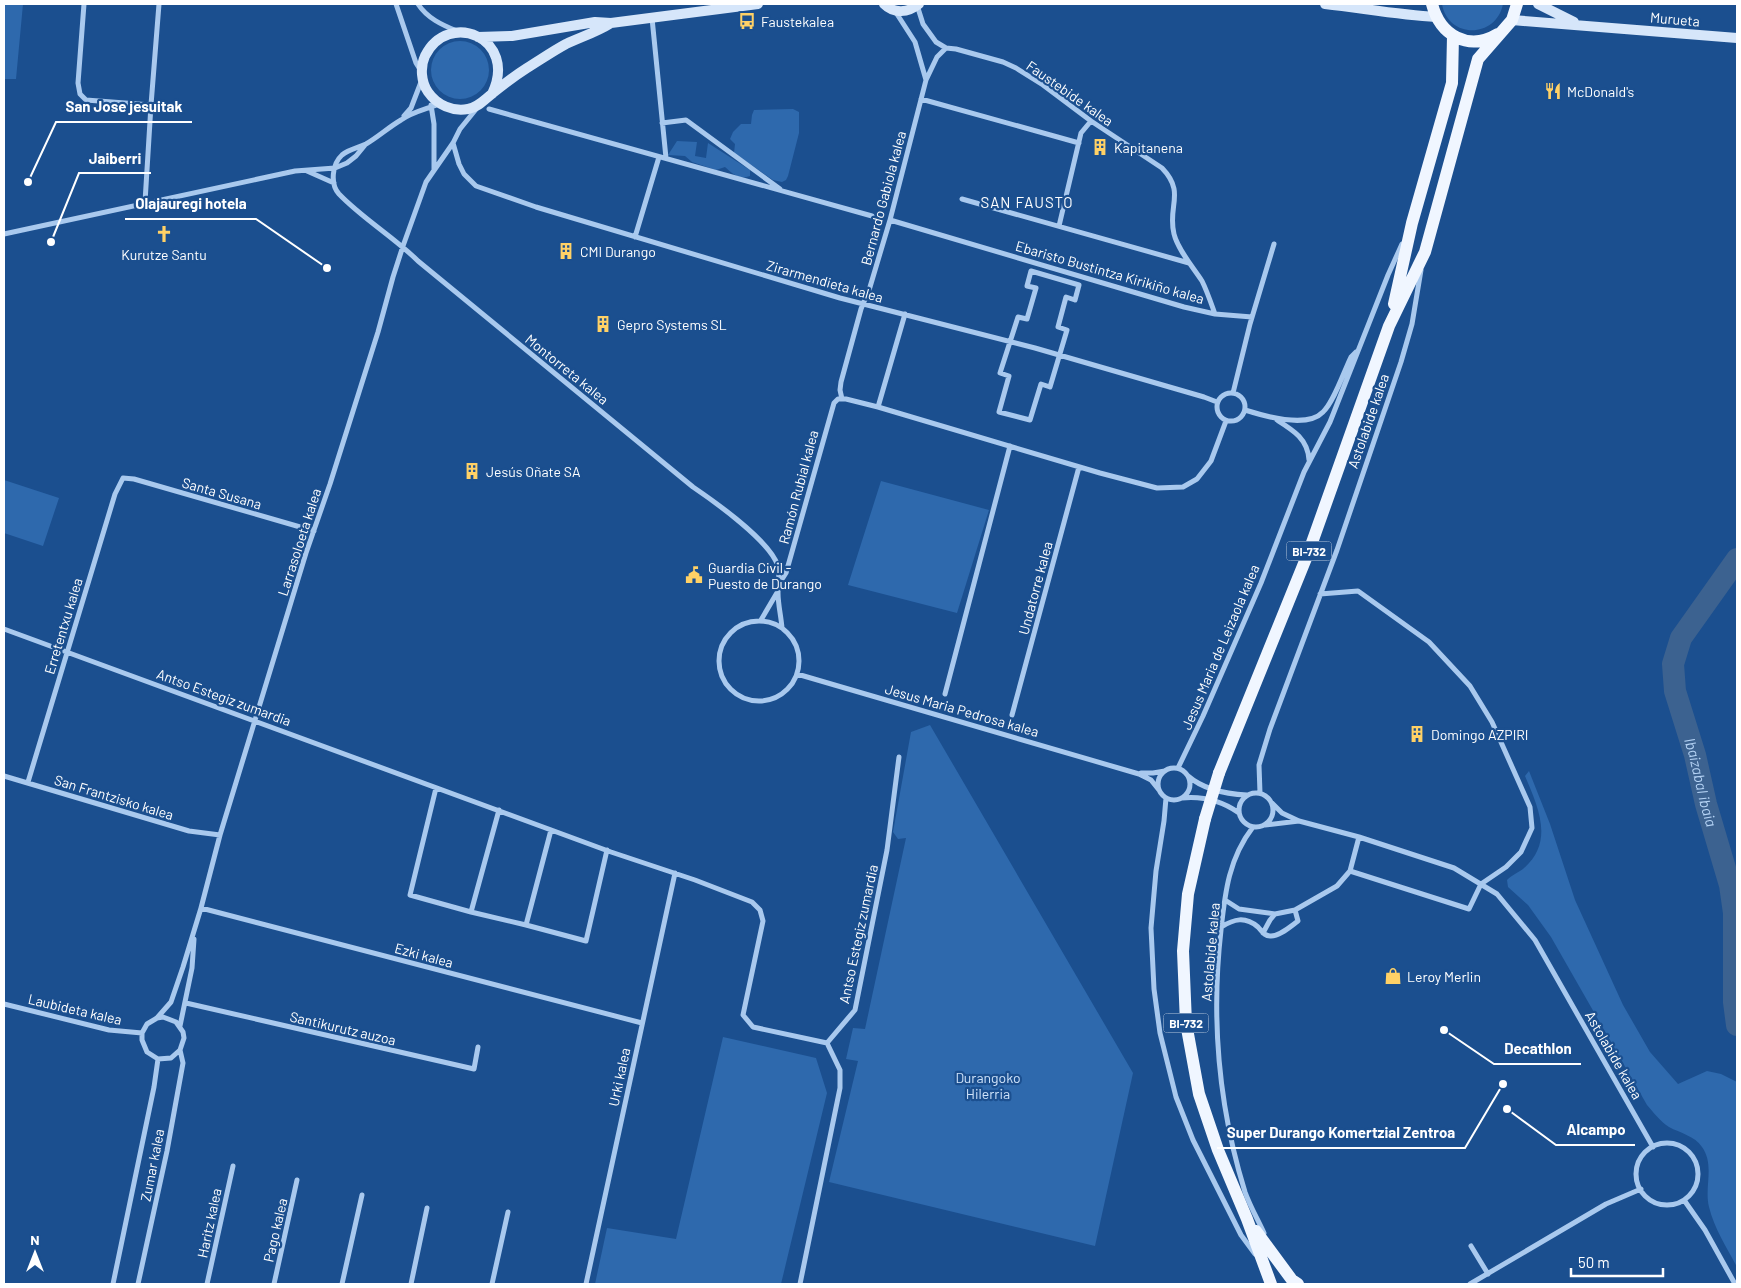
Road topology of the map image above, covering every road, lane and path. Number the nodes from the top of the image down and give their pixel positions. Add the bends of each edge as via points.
1 (84, 4) edge
2 (159, 4) edge
3 (396, 4) edge
4 (418, 4) edge
5 (758, 4) edge
6 (884, 4) edge
7 (1325, 4) edge
8 (1371, 4) edge
9 (1432, 4) edge
10 (1517, 4) edge
11 (1538, 4) edge
12 (918, 5) edge
13 (1360, 7) junction
14 (895, 10) junction
15 (1436, 17) junction
16 (652, 18) junction
17 (1512, 20) junction
18 (611, 23) junction
19 (1580, 25) junction
20 (1504, 30) junction
21 (460, 32) junction
22 (1453, 36) junction
23 (478, 37) junction
24 (1737, 38) edge
25 (946, 48) junction
26 (422, 75) junction
27 (926, 80) junction
28 (492, 94) junction
29 (921, 99) junction
30 (151, 104) junction
31 (436, 105) junction
32 (484, 107) junction
33 (402, 119) junction
34 (1091, 121) junction
35 (662, 123) junction
36 (453, 143) junction
37 (1079, 143) junction
38 (365, 144) junction
39 (659, 157) junction
40 (666, 158) junction
41 (335, 168) junction
42 (434, 170) junction
43 (304, 171) junction
44 (334, 183) junction
45 (783, 191) junction
46 (962, 199) dead end
47 (146, 202) junction
48 (872, 216) dead end
49 (890, 220) junction
50 (1412, 223) junction
51 (1059, 226) junction
52 (4, 234) edge
53 (635, 237) junction
54 (1274, 244) dead end
55 (403, 246) junction
56 (1425, 252) junction
57 (1190, 263) junction
58 (863, 303) junction
59 (905, 314) junction
60 (1215, 314) junction
61 (1252, 316) junction
62 (1390, 326) junction
63 (1010, 342) junction
64 (1358, 350) junction
65 (1059, 355) junction
66 (1233, 393) junction
67 (844, 399) junction
68 (1217, 402) junction
69 (878, 407) junction
70 (1245, 410) junction
71 (1277, 419) junction
72 (1226, 420) junction
73 (1010, 446) junction
74 (1309, 462) junction
75 (1079, 467) junction
76 (123, 478) joint
77 (314, 531) junction
78 (780, 584) junction
79 (778, 591) junction
80 (1320, 594) junction
81 (761, 620) junction
82 (782, 628) junction
83 (4, 629) edge
84 (67, 651) junction
85 (797, 674) junction
86 (945, 694) dead end
87 (1012, 715) dead end
88 (255, 720) junction
89 (899, 757) dead end
90 (1121, 768) junction
91 (1178, 768) junction
92 (1166, 770) junction
93 (1187, 774) junction
94 (4, 776) edge
95 (28, 782) junction
96 (436, 788) junction
97 (1159, 790) junction
98 (1260, 793) junction
99 (1248, 794) junction
100 (1166, 798) junction
101 (1182, 798) junction
102 (1272, 803) junction
103 (498, 810) junction
104 (1239, 813) junction
105 (1299, 821) junction
106 (1263, 826) junction
107 (1253, 827) junction
108 (551, 830) junction
109 (220, 834) junction
110 (1359, 837) junction
111 (607, 850) junction
112 (1350, 871) junction
113 (675, 874) junction
114 (1481, 884) junction
115 (1225, 900) junction
116 (201, 908) junction
117 (1295, 910) junction
118 (471, 912) junction
119 (1275, 914) junction
120 (526, 925) junction
121 (196, 926) junction
122 (1221, 927) junction
123 (1263, 933) junction
124 (4, 1004) edge
125 (186, 1004) junction
126 (157, 1018) junction
127 (642, 1023) junction
128 (180, 1026) junction
129 (142, 1033) junction
130 (827, 1043) junction
131 (478, 1047) dead end
132 (180, 1050) junction
133 (158, 1059) junction
134 (1653, 1147) junction
135 (233, 1166) dead end
136 (297, 1180) dead end
137 (1641, 1190) junction
138 (362, 1195) dead end
139 (1684, 1200) junction
140 (427, 1208) dead end
141 (508, 1212) dead end
142 (1247, 1219) junction
143 (1471, 1246) dead end
144 (1274, 1256) junction
145 (1263, 1266) junction
146 (1488, 1274) junction
147 (113, 1284) edge
148 (138, 1284) edge
149 (207, 1284) edge
150 (274, 1284) edge
151 (342, 1284) edge
152 (411, 1284) edge
153 (492, 1284) edge
154 (586, 1284) edge
155 (800, 1284) edge
156 (1271, 1284) edge
157 (1298, 1284) edge
158 (1470, 1284) edge
159 (1735, 1284) edge

1 - 30 street via 80,94 86,100
2 - 30 street
3 - 26 street
4 - 21 street via 429,17
5 - 16 main road
6 - 14 main road
7 - 13 main road
8 - 13 main road
9 - 15 main road
10 - 17 main road, BI-732
11 - 19 main road, Murueta
12 - 14 main road via 903,11
12 - 25 street via 928,32
13 - 15 main road
14 - 27 street via 915,42
15 - 22 main road
16 - 18 main road
16 - 35 street
17 - 19 main road, Murueta
17 - 20 main road, BI-732
18 - 23 main road via 595,22 512,36
18 - 28 main road via 526,68
19 - 24 main road, Murueta
20 - 22 main road, BI-732 via 1488,40 1470,42
20 - 56 main road, BI-732 via 1478,59
21 - 23 main road
21 - 26 main road via 448,34 429,48
22 - 50 main road, BI-732 via 1452,83
23 - 28 main road via 496,56 498,82
25 - 27 street, Bernardo Gabiola kalea via 937,57
25 - 34 street, Faustebide kalea via 1016,68
26 - 31 main road
26 - 33 street via 411,108
27 - 29 street, Bernardo Gabiola kalea
28 - 32 main road
29 - 37 street
29 - 49 street, Bernardo Gabiola kalea
30 - 47 street
31 - 32 main road via 458,110
31 - 33 street
31 - 42 street
32 - 36 street, Larrasoloeta kalea via 460,129
32 - 39 street
33 - 38 street
34 - 37 street via 1081,133
34 - 57 street, Faustebide kalea via 1162,168 1171,178 1175,189 1174,235
35 - 40 street
35 - 45 street via 686,120
36 - 42 street, Larrasoloeta kalea
36 - 53 street, Zirarmendieta kalea via 464,174 476,186
37 - 51 street
38 - 41 street via 356,156
38 - 41 street via 342,156
39 - 40 street
39 - 53 street
40 - 45 street
41 - 43 street
41 - 44 street
42 - 55 street, Larrasoloeta kalea via 426,182
43 - 44 street
43 - 47 street
44 - 55 street, Montorreta kalea via 338,193
45 - 48 street
46 - 51 street
47 - 52 street
49 - 58 street, Bernardo Gabiola kalea
49 - 60 street, Ebaristo Bustintza Kirikiño kalea
50 - 62 main road, BI-732
50 - 64 street
51 - 57 street
53 - 58 street, Zirarmendieta kalea
54 - 61 street
55 - 77 street, Larrasoloeta kalea
55 - 78 street, Montorreta kalea via 752,533 778,566
56 - 62 main road, BI-732
56 - 80 street, Astolabide kalea via 1412,324 1401,362
57 - 60 street, Ebaristo Bustintza Kirikiño kalea via 1202,281
58 - 59 street, Zirarmendieta kalea
58 - 67 street via 841,382
59 - 63 street, Zirarmendieta kalea
59 - 69 street
60 - 61 street
61 - 66 street
62 - 142 main road, BI-732, bridge via 1309,551 1219,773 1188,894 1183,951 1186,1022 1199,1094
63 - 65 street, Zirarmendieta kalea
63 - 65 street via 1000,373 1009,376 999,412 1030,420 1041,384 1050,387
63 - 65 street via 1018,316 1026,319 1036,288 1027,286 1031,272 1039,274 1079,285 1075,300 1066,297 1058,327 1067,330
64 - 71 street via 1351,357 1323,413 1311,419
64 - 74 street, Jesus Maria de Leizaola kalea via 1330,422
65 - 68 street, Zirarmendieta kalea
66 - 68 street via 1223,395
66 - 70 street via 1242,399
67 - 69 street
67 - 78 street, Ramón Rubial kalea via 834,403 786,573
68 - 72 street via 1217,410
69 - 73 street
70 - 71 street
70 - 72 street via 1238,420
71 - 74 street via 1304,441
72 - 75 street via 1211,461 1197,479 1183,487 1157,488
73 - 75 street
73 - 86 street
74 - 91 street, Jesus Maria de Leizaola kalea via 1261,583
75 - 87 street, Undatorre kalea
76 - 77 street, Santa Susana via 134,478
76 - 84 street, Erretentxu kalea via 115,494
77 - 88 street, Larrasoloeta kalea
78 - 79 street, Montorreta kalea
79 - 81 street, Montorreta kalea
79 - 82 street, Montorreta kalea
80 - 98 street, Astolabide kalea via 1259,765
80 - 114 street via 1358,591 1429,642 1470,686 1492,722 1530,808 1532,828 1521,852
81 - 82 street
81 - 85 street via 736,627 727,636 718,659 725,683 734,693 758,701 782,694
82 - 85 street via 798,648
83 - 84 street, Antso Estegiz zumardia
84 - 88 street, Antso Estegiz zumardia
84 - 95 street, Erretentxu kalea
85 - 90 street, Jesus Maria Pedrosa kalea
88 - 96 street, Antso Estegiz zumardia
88 - 109 street, Larrasoloeta kalea
89 - 130 street, Antso Estegiz zumardia via 887,850 855,1010
90 - 92 street via 1147,773
90 - 97 street via 1144,776
91 - 92 street
91 - 93 street
92 - 97 street via 1159,779
93 - 99 street via 1198,784 1230,794
93 - 101 street via 1190,785
94 - 95 street, San Frantzisko kalea
95 - 109 street, San Frantzisko kalea via 189,831
96 - 103 street, Antso Estegiz zumardia
96 - 118 street via 410,895
97 - 100 street
98 - 99 street
98 - 102 street
99 - 104 street via 1240,803
100 - 101 street
100 - 145 street via 1151,928 1160,1033 1176,1097 1193,1140 1241,1235
101 - 104 street via 1197,796 1221,803
102 - 105 street, Astolabide kalea via 1282,813
102 - 106 street via 1273,814
103 - 108 street, Antso Estegiz zumardia
103 - 118 street
104 - 107 street via 1244,822
105 - 106 street, Astolabide kalea
105 - 110 street, Astolabide kalea
106 - 107 street
107 - 115 street, Astolabide kalea via 1233,860
108 - 111 street, Antso Estegiz zumardia
108 - 120 street
109 - 116 street, Larrasoloeta kalea
110 - 112 street
110 - 114 street, Astolabide kalea via 1454,868
111 - 113 street, Antso Estegiz zumardia
111 - 120 street via 586,940
112 - 114 street via 1469,909
112 - 117 street via 1337,886
113 - 127 street, Urki kalea
113 - 130 street, Antso Estegiz zumardia via 752,902 760,910 763,922 743,1015 753,1027
114 - 134 street, Astolabide kalea via 1497,894 1535,940
115 - 119 street via 1239,909
115 - 122 street, Astolabide kalea
116 - 121 street, Larrasoloeta kalea
116 - 127 street, Ezki kalea
117 - 119 street
117 - 123 street via 1298,921 1277,935 1270,937
118 - 120 street
119 - 123 street
121 - 125 street
121 - 126 street via 170,1002
122 - 123 street via 1232,920 1239,920 1254,925
122 - 144 street, Astolabide kalea via 1216,1015 1230,1136 1246,1193
124 - 129 street, Laubideta kalea via 108,1030
125 - 128 street
125 - 131 street, Santikurutz auzoa via 474,1069
126 - 128 street via 170,1018
126 - 129 street via 147,1024
127 - 154 street, Urki kalea
128 - 132 street via 184,1038
129 - 133 street via 147,1052
130 - 155 street via 840,1070 840,1088
132 - 133 street via 171,1058
132 - 148 street, Zumar kalea via 183,1062
133 - 147 street
134 - 137 street via 1645,1152 1637,1170
134 - 139 street via 1674,1144 1691,1154 1696,1163 1697,1184
135 - 149 street, Haritz kalea
136 - 150 street, Pago kalea
137 - 139 street via 1647,1197 1665,1205
137 - 146 street via 1606,1204
138 - 151 street
139 - 159 street
140 - 152 street
141 - 153 street
142 - 144 main road, BI-732
142 - 145 main road, BI-732
143 - 146 street
144 - 157 main road, BI-732
145 - 156 main road, BI-732
146 - 158 street

